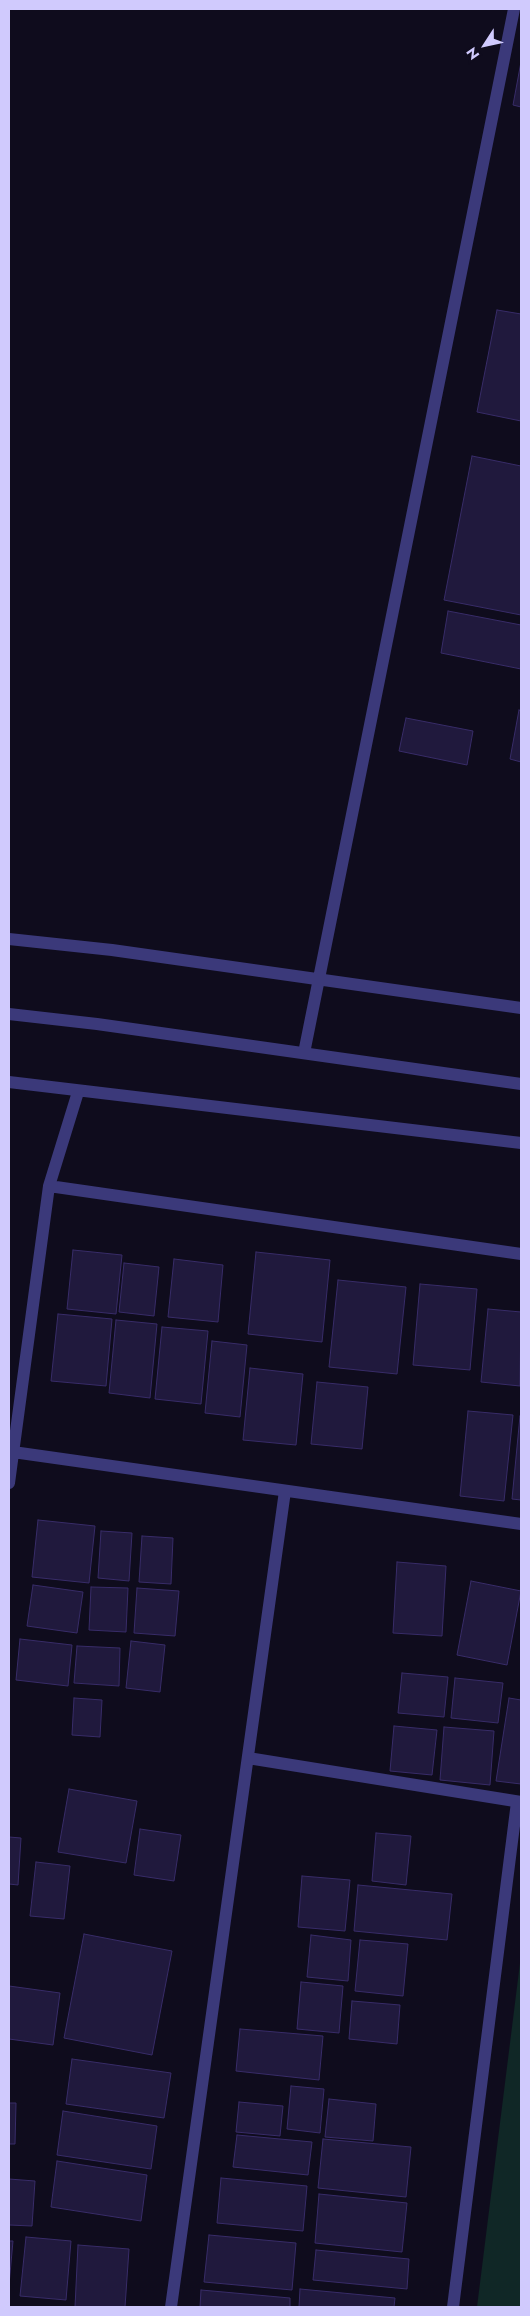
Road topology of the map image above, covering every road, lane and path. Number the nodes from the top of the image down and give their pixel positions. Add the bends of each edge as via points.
1 (514, 9) edge
2 (9, 939) edge
3 (319, 979) junction
4 (521, 1008) edge
5 (9, 1014) edge
6 (304, 1053) junction
7 (9, 1082) edge
8 (521, 1084) edge
9 (78, 1092) junction
10 (521, 1143) edge
11 (49, 1186) junction
12 (521, 1254) edge
13 (13, 1452) junction
14 (9, 1483) edge
15 (285, 1491) junction
16 (521, 1524) edge
17 (248, 1758) junction
18 (519, 1802) edge
19 (171, 2307) edge
20 (453, 2307) edge

1 - 3 street
2 - 3 street
3 - 4 street
3 - 6 street
5 - 6 street
6 - 8 street
7 - 9 street
9 - 10 street
9 - 11 street
11 - 12 street
11 - 13 street
13 - 14 street
13 - 15 street
15 - 16 street
15 - 17 street
17 - 18 street
17 - 19 street
18 - 20 street

